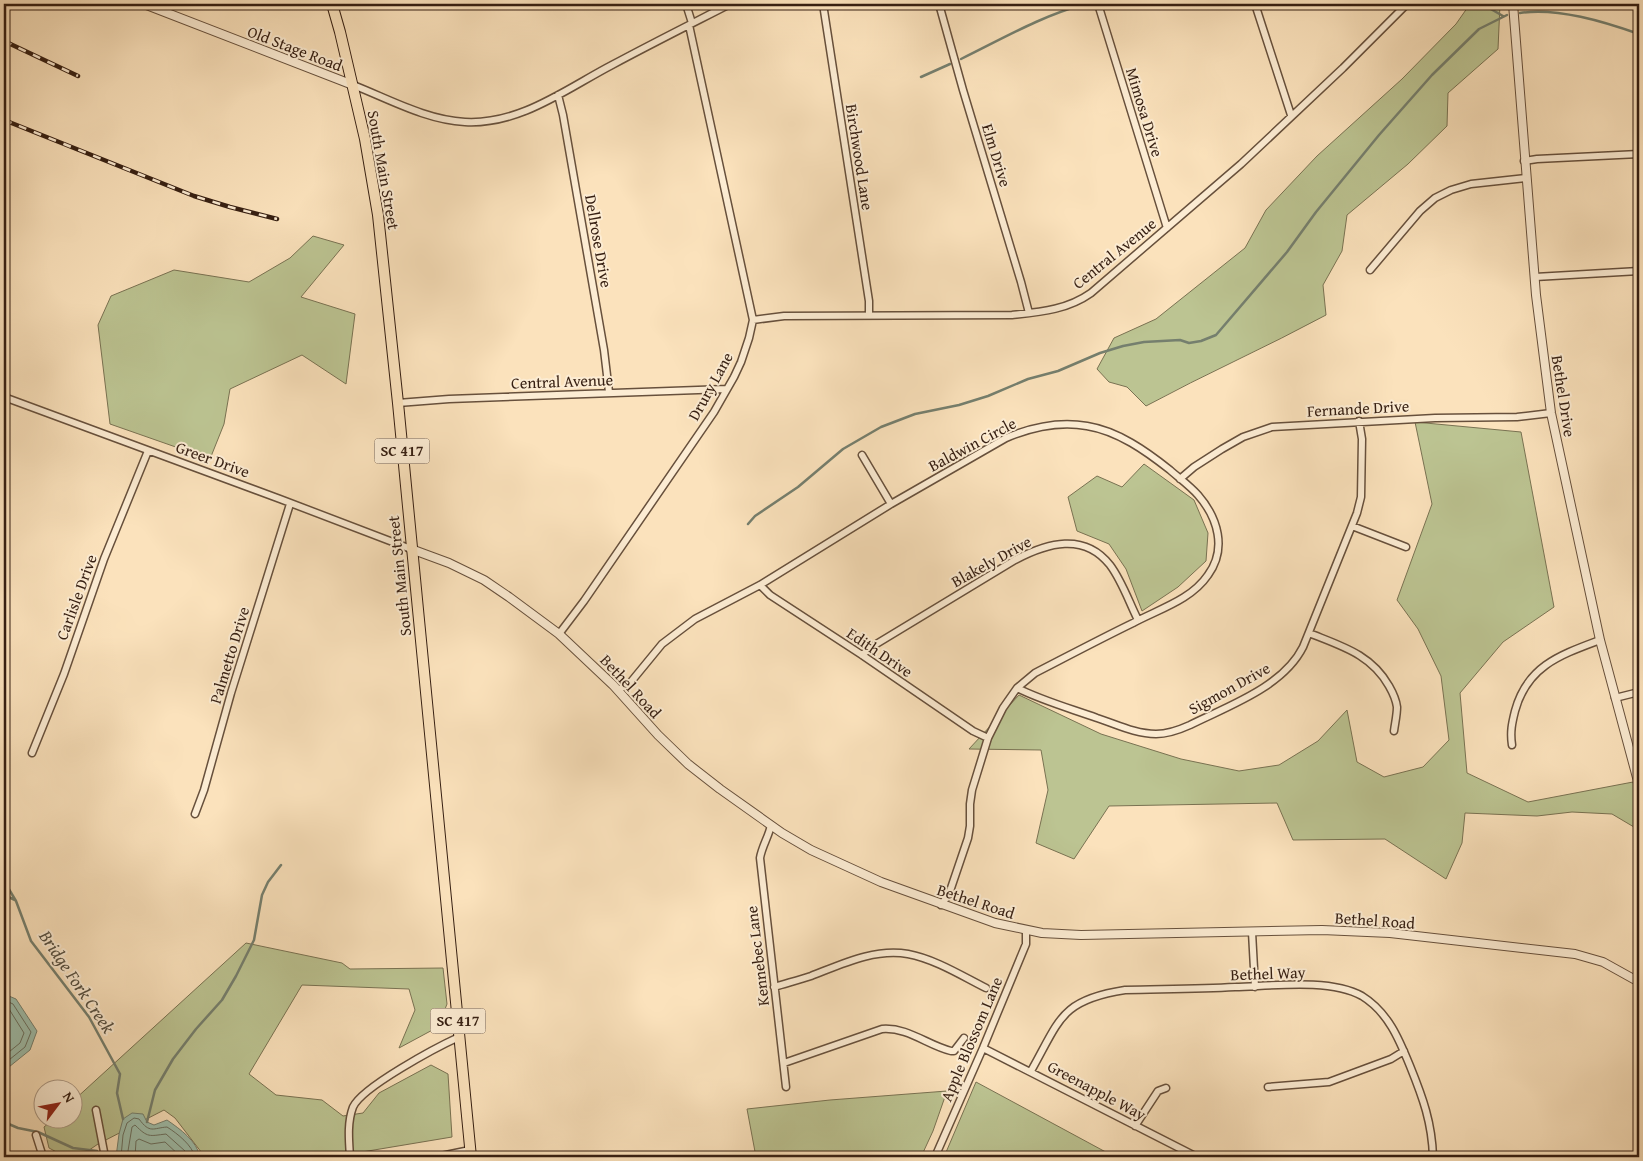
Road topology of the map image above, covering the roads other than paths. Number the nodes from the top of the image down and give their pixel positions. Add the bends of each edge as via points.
1 (144, 4) edge
2 (332, 4) edge
3 (686, 4) edge
4 (730, 4) edge
5 (823, 4) edge
6 (939, 4) edge
7 (1098, 4) edge
8 (1255, 4) edge
9 (1408, 4) edge
10 (1513, 4) edge
11 (690, 24) junction
12 (353, 85) junction
13 (558, 95) junction
14 (1290, 116) junction
15 (1639, 154) edge
16 (1524, 161) junction
17 (1526, 178) junction
18 (1167, 228) junction
19 (1370, 270) dead end
20 (1639, 271) edge
21 (1535, 277) junction
22 (1029, 314) junction
23 (869, 315) junction
24 (753, 320) junction
25 (726, 389) junction
26 (609, 392) junction
27 (4, 397) edge
28 (398, 403) junction
29 (1551, 413) junction
30 (1360, 421) junction
31 (148, 451) junction
32 (862, 455) dead end
33 (1180, 479) junction
34 (290, 504) junction
35 (891, 504) junction
36 (1352, 526) junction
37 (1406, 547) dead end
38 (411, 549) junction
39 (760, 585) junction
40 (1138, 620) junction
41 (1309, 633) junction
42 (559, 634) junction
43 (1600, 640) junction
44 (862, 655) junction
45 (1017, 688) junction
46 (618, 690) junction
47 (1639, 692) edge
48 (1615, 698) junction
49 (1394, 731) dead end
50 (988, 738) junction
51 (1512, 745) dead end
52 (32, 753) dead end
53 (1639, 785) edge
54 (195, 814) dead end
55 (771, 825) junction
56 (941, 905) junction
57 (1026, 931) junction
58 (1252, 932) junction
59 (1639, 982) edge
60 (1255, 986) junction
61 (774, 987) junction
62 (986, 988) dead end
63 (459, 1037) junction
64 (964, 1038) dead end
65 (983, 1048) junction
66 (1404, 1051) junction
67 (784, 1063) junction
68 (1030, 1071) junction
69 (1268, 1086) dead end
70 (786, 1087) dead end
71 (1166, 1088) dead end
72 (96, 1110) dead end
73 (1135, 1126) junction
74 (36, 1135) dead end
75 (470, 1154) edge
76 (43, 1157) edge
77 (105, 1157) edge
78 (294, 1157) edge
79 (323, 1157) edge
80 (350, 1157) edge
81 (436, 1157) edge
82 (934, 1157) edge
83 (1197, 1157) edge
84 (1433, 1157) edge

1 - 12 street, Old Stage Road
2 - 12 main road, South Main Street / SC 417
3 - 11 street, Drury Lane
4 - 11 street
5 - 23 street, Birchwood Lane
6 - 22 street, Elm Drive
7 - 18 street, Mimosa Drive
8 - 14 street
9 - 14 street, Central Avenue
10 - 16 street, Bethel Drive
11 - 13 street
11 - 24 street, Drury Lane
12 - 13 street via 431,116 464,122 487,122 511,116
12 - 28 main road, South Main Street / SC 417 via 378,215
13 - 26 street, Dellrose Drive via 564,115
14 - 18 street, Central Avenue via 1241,164
15 - 16 street
16 - 17 street, Bethel Drive
17 - 19 street via 1471,184 1435,198
17 - 21 street, Bethel Drive
18 - 22 street, Central Avenue via 1086,297 1057,309
20 - 21 street
21 - 29 street, Bethel Drive
22 - 23 street, Central Avenue
23 - 24 street, Central Avenue via 784,316
24 - 25 street, Drury Lane via 741,362
25 - 26 street, Central Avenue
25 - 42 street, Drury Lane via 714,412
26 - 28 street, Central Avenue
27 - 31 street, Greer Drive
28 - 38 main road, South Main Street / SC 417
29 - 30 street, Fernande Drive via 1517,417
29 - 43 street, Bethel Drive
30 - 33 street, Fernande Drive via 1286,425 1258,431 1222,449
30 - 36 street, Sigmon Drive via 1362,488
31 - 34 street, Greer Drive
31 - 52 street, Carlisle Drive
32 - 35 street
33 - 35 street, Baldwin Circle via 1148,454 1115,435 1088,426 1055,424 1006,438
33 - 40 street, Baldwin Circle via 1199,496 1212,516 1219,543 1216,562 1193,591
34 - 38 street, Greer Drive
34 - 54 street, Palmetto Drive
35 - 39 street, Baldwin Circle
36 - 37 street
36 - 41 street, Sigmon Drive
38 - 42 street, Bethel Road via 484,580
38 - 63 main road, South Main Street / SC 417
39 - 44 street, Edith Drive via 770,595
39 - 46 street, Baldwin Circle via 695,619 662,644 630,683
40 - 44 street, Blakely Drive via 1115,574 1103,558 1084,546 1057,544 1015,560
40 - 45 street, Baldwin Circle via 1035,673
41 - 45 street, Sigmon Drive via 1295,660 1275,680 1190,725 1166,734 1127,729 1040,700
41 - 49 street via 1358,654 1375,666 1395,697 1397,715
42 - 46 street, Bethel Road
43 - 48 street, Bethel Drive
43 - 51 street via 1554,659 1528,681 1518,700 1511,727
44 - 50 street, Edith Drive
45 - 50 street, Baldwin Circle
46 - 55 street, Bethel Road via 688,764
47 - 48 street
48 - 53 street, Bethel Drive
50 - 56 street, Baldwin Circle via 972,790 968,838 949,894
55 - 56 street, Bethel Road via 840,865
55 - 61 street, Kennebec Lane via 760,858
56 - 57 street, Bethel Road
57 - 58 street, Bethel Road via 1081,935
57 - 65 street, Apple Blossom Lane via 1026,944
58 - 59 street, Bethel Road via 1322,930 1380,933 1575,954 1603,962
58 - 60 street
60 - 66 street, Bethel Way via 1321,985 1352,992 1383,1014
60 - 68 street, Bethel Way via 1125,990 1089,998 1059,1020
61 - 62 street via 858,958 898,953 921,958
61 - 67 street, Kennebec Lane
63 - 75 main road, South Main Street / SC 417
63 - 80 street via 398,1071 361,1097 351,1116
64 - 67 street via 950,1051 899,1030 882,1029
65 - 68 street, Greenapple Way
65 - 82 street, Apple Blossom Lane
66 - 69 street via 1328,1082
66 - 84 street, Bethel Way via 1426,1106
67 - 70 street, Kennebec Lane
68 - 73 street, Greenapple Way
71 - 73 street via 1158,1091
72 - 77 street
73 - 83 street, Greenapple Way
74 - 76 street
75 - 81 street
78 - 79 street

